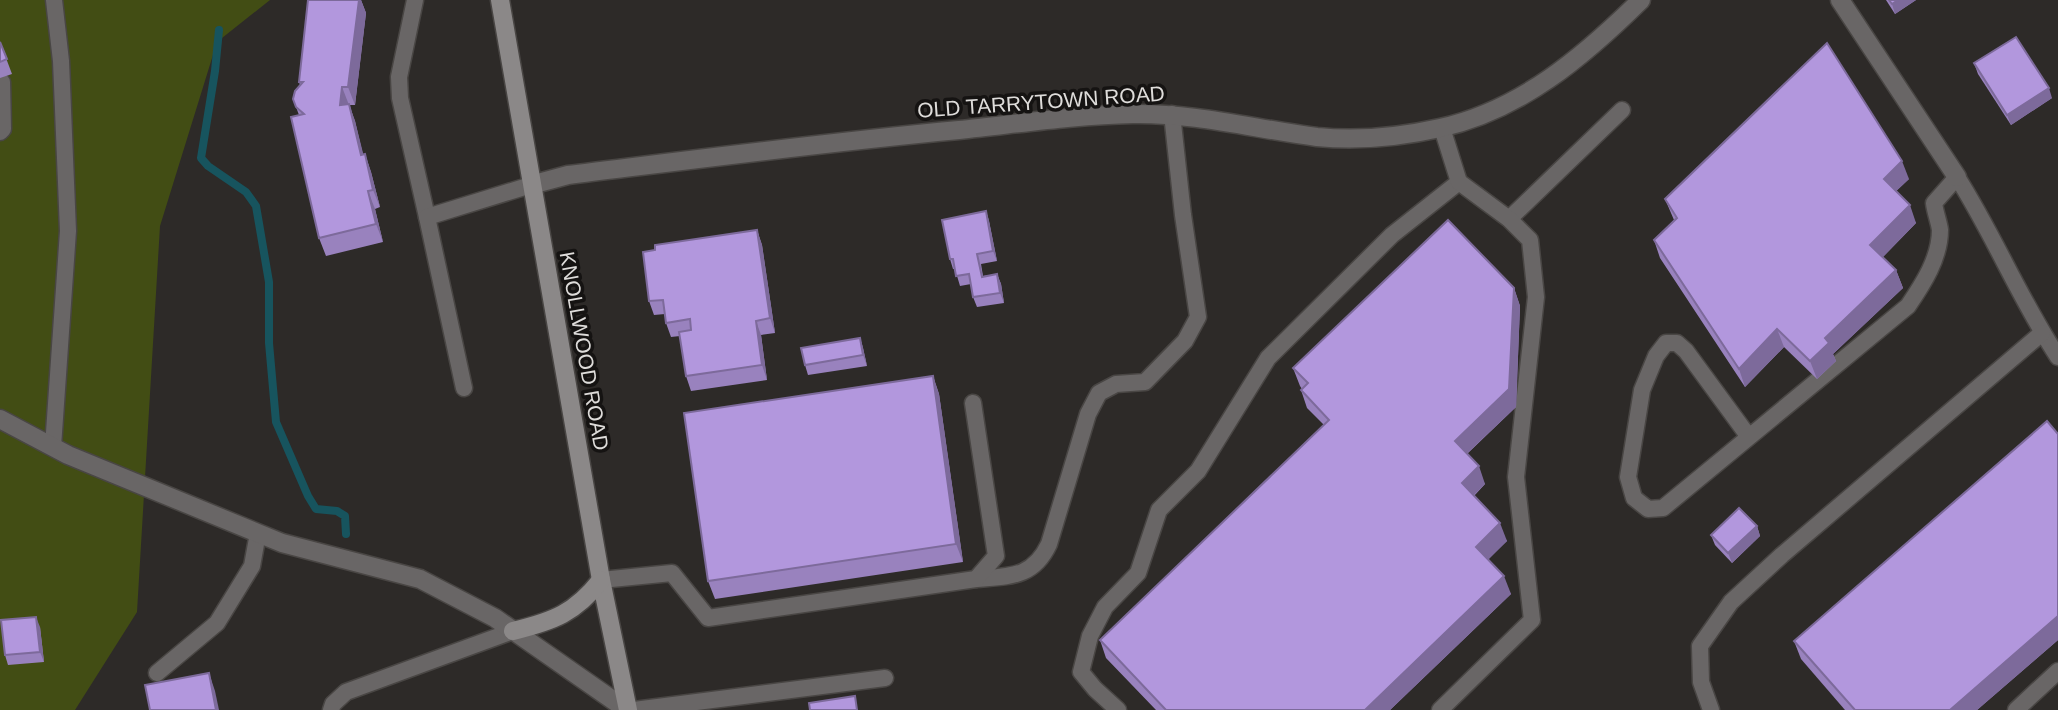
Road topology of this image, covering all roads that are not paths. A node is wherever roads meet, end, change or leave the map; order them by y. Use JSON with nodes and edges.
{"nodes":[{"id":1,"x":69,"y":0,"type":"edge"},
{"id":2,"x":415,"y":0,"type":"edge"},
{"id":3,"x":500,"y":0,"type":"edge"},
{"id":4,"x":1641,"y":0,"type":"edge"},
{"id":5,"x":1840,"y":0,"type":"edge"},
{"id":6,"x":54,"y":5,"type":"edge"},
{"id":7,"x":2,"y":82,"type":"edge"},
{"id":8,"x":1622,"y":110,"type":"dead end"},
{"id":9,"x":1172,"y":114,"type":"junction"},
{"id":10,"x":1442,"y":128,"type":"junction"},
{"id":11,"x":0,"y":132,"type":"edge"},
{"id":12,"x":1957,"y":177,"type":"junction"},
{"id":13,"x":1459,"y":182,"type":"junction"},
{"id":14,"x":531,"y":185,"type":"junction"},
{"id":15,"x":427,"y":217,"type":"junction"},
{"id":16,"x":1510,"y":219,"type":"junction"},
{"id":17,"x":2042,"y":333,"type":"junction"},
{"id":18,"x":2058,"y":357,"type":"edge"},
{"id":19,"x":464,"y":388,"type":"dead end"},
{"id":20,"x":973,"y":403,"type":"dead end"},
{"id":21,"x":0,"y":419,"type":"edge"},
{"id":22,"x":1749,"y":437,"type":"junction"},
{"id":23,"x":53,"y":447,"type":"junction"},
{"id":24,"x":258,"y":533,"type":"junction"},
{"id":25,"x":976,"y":579,"type":"junction"},
{"id":26,"x":601,"y":580,"type":"junction"},
{"id":27,"x":513,"y":631,"type":"junction"},
{"id":28,"x":2058,"y":671,"type":"edge"},
{"id":29,"x":157,"y":673,"type":"dead end"},
{"id":30,"x":885,"y":678,"type":"dead end"},
{"id":31,"x":331,"y":710,"type":"edge"},
{"id":32,"x":627,"y":710,"type":"edge"},
{"id":33,"x":634,"y":710,"type":"edge"},
{"id":34,"x":1118,"y":710,"type":"edge"},
{"id":35,"x":1440,"y":710,"type":"edge"},
{"id":36,"x":1711,"y":710,"type":"edge"},
{"id":37,"x":2016,"y":710,"type":"edge"}],
"edges":[{"from":1,"to":6,"type":"lane"},
{"from":2,"to":15,"type":"lane"},
{"from":3,"to":14,"type":"main road","name":"KNOLLWOOD ROAD"},
{"from":4,"to":10,"type":"street","name":"OLD TARRYTOWN ROAD"},
{"from":5,"to":12,"type":"street"},
{"from":6,"to":23,"type":"lane"},
{"from":7,"to":11,"type":"lane"},
{"from":8,"to":16,"type":"lane"},
{"from":9,"to":10,"type":"street","name":"OLD TARRYTOWN ROAD"},
{"from":9,"to":14,"type":"street","name":"OLD TARRYTOWN ROAD"},
{"from":9,"to":25,"type":"lane"},
{"from":10,"to":13,"type":"lane"},
{"from":12,"to":17,"type":"lane"},
{"from":12,"to":22,"type":"lane"},
{"from":13,"to":16,"type":"lane"},
{"from":13,"to":34,"type":"lane"},
{"from":14,"to":15,"type":"lane"},
{"from":14,"to":26,"type":"main road","name":"KNOLLWOOD ROAD"},
{"from":15,"to":19,"type":"lane"},
{"from":16,"to":35,"type":"lane"},
{"from":17,"to":18,"type":"lane"},
{"from":17,"to":36,"type":"lane"},
{"from":20,"to":25,"type":"lane"},
{"from":21,"to":23,"type":"street","name":"KNOLLWOOD ROAD"},
{"from":22,"to":22,"type":"lane"},
{"from":23,"to":24,"type":"street","name":"KNOLLWOOD ROAD"},
{"from":24,"to":27,"type":"street","name":"KNOLLWOOD ROAD"},
{"from":24,"to":29,"type":"lane"},
{"from":25,"to":26,"type":"lane"},
{"from":26,"to":27,"type":"main road"},
{"from":26,"to":32,"type":"main road","name":"KNOLLWOOD ROAD"},
{"from":27,"to":31,"type":"lane"},
{"from":27,"to":32,"type":"street","name":"KNOLLWOOD ROAD"},
{"from":28,"to":37,"type":"lane"},
{"from":30,"to":33,"type":"lane"}]}
